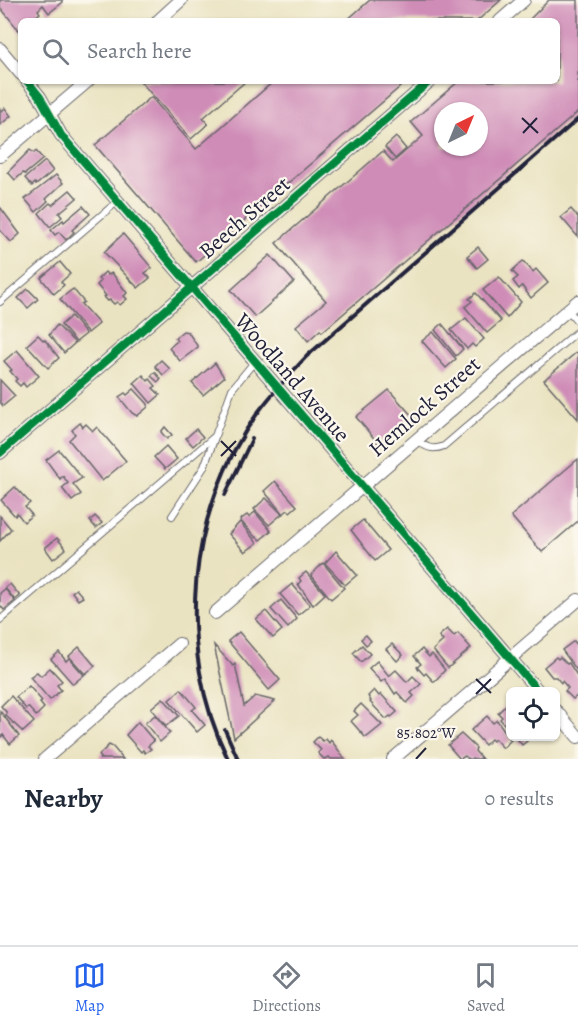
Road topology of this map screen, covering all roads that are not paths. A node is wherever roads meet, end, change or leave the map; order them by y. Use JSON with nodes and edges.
{"nodes":[{"id":1,"x":181,"y":0,"type":"edge"},
{"id":2,"x":524,"y":0,"type":"edge"},
{"id":3,"x":161,"y":18,"type":"edge"},
{"id":4,"x":503,"y":18,"type":"edge"},
{"id":5,"x":0,"y":49,"type":"edge"},
{"id":6,"x":18,"y":70,"type":"edge"},
{"id":7,"x":29,"y":84,"type":"edge"},
{"id":8,"x":84,"y":84,"type":"edge"},
{"id":9,"x":427,"y":84,"type":"edge"},
{"id":10,"x":49,"y":114,"type":"junction"},
{"id":11,"x":0,"y":156,"type":"edge"},
{"id":12,"x":118,"y":201,"type":"junction"},
{"id":13,"x":191,"y":286,"type":"junction"},
{"id":14,"x":578,"y":301,"type":"edge"},
{"id":15,"x":0,"y":302,"type":"edge"},
{"id":16,"x":568,"y":310,"type":"junction"},
{"id":17,"x":578,"y":322,"type":"edge"},
{"id":18,"x":578,"y":331,"type":"edge"},
{"id":19,"x":255,"y":361,"type":"junction"},
{"id":20,"x":216,"y":436,"type":"junction"},
{"id":21,"x":416,"y":440,"type":"junction"},
{"id":22,"x":0,"y":453,"type":"edge"},
{"id":23,"x":363,"y":486,"type":"junction"},
{"id":24,"x":172,"y":516,"type":"dead end"},
{"id":25,"x":578,"y":600,"type":"edge"},
{"id":26,"x":215,"y":613,"type":"dead end"},
{"id":27,"x":0,"y":620,"type":"edge"},
{"id":28,"x":179,"y":644,"type":"dead end"},
{"id":29,"x":510,"y":658,"type":"junction"},
{"id":30,"x":535,"y":687,"type":"edge"},
{"id":31,"x":560,"y":717,"type":"edge"},
{"id":32,"x":578,"y":737,"type":"edge"},
{"id":33,"x":45,"y":759,"type":"edge"},
{"id":34,"x":393,"y":759,"type":"edge"}],
"edges":[{"from":1,"to":3,"type":"street"},
{"from":2,"to":4,"type":"street"},
{"from":5,"to":6,"type":"street"},
{"from":7,"to":10,"type":"street","name":"Woodland Avenue"},
{"from":8,"to":10,"type":"street"},
{"from":9,"to":13,"type":"street","name":"Beech Street"},
{"from":10,"to":11,"type":"street"},
{"from":10,"to":12,"type":"street","name":"Woodland Avenue"},
{"from":12,"to":13,"type":"street","name":"Woodland Avenue"},
{"from":12,"to":15,"type":"lane"},
{"from":13,"to":19,"type":"street","name":"Woodland Avenue"},
{"from":13,"to":22,"type":"street","name":"Beech Street"},
{"from":14,"to":16,"type":"street","name":"Hemlock Street"},
{"from":16,"to":17,"type":"lane"},
{"from":16,"to":21,"type":"street","name":"Hemlock Street"},
{"from":18,"to":21,"type":"lane"},
{"from":19,"to":20,"type":"lane"},
{"from":19,"to":23,"type":"street","name":"Woodland Avenue"},
{"from":20,"to":24,"type":"lane"},
{"from":20,"to":27,"type":"lane"},
{"from":21,"to":23,"type":"street","name":"Hemlock Street"},
{"from":23,"to":26,"type":"street","name":"Hemlock Street"},
{"from":23,"to":29,"type":"street","name":"Woodland Avenue"},
{"from":25,"to":29,"type":"street"},
{"from":28,"to":33,"type":"street"},
{"from":29,"to":30,"type":"street","name":"Woodland Avenue"},
{"from":29,"to":34,"type":"street"},
{"from":31,"to":32,"type":"street"}]}
